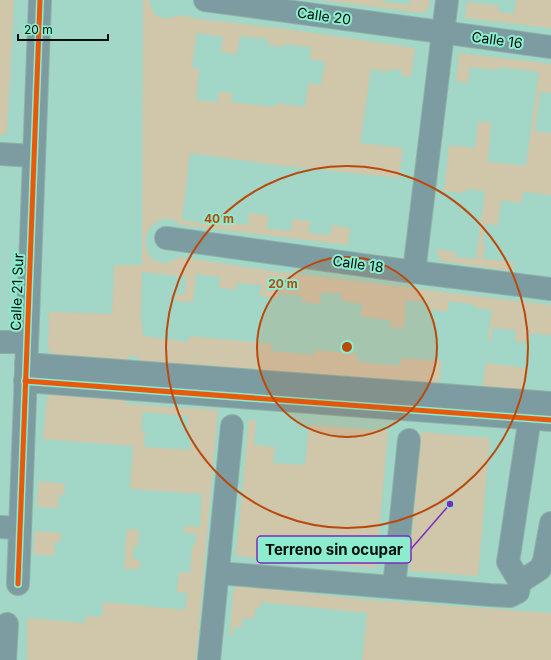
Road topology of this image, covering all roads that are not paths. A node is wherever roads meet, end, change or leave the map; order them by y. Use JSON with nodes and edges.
{"nodes":[{"id":1,"x":40,"y":0,"type":"edge"},
{"id":2,"x":205,"y":0,"type":"edge"},
{"id":3,"x":447,"y":0,"type":"edge"},
{"id":4,"x":443,"y":32,"type":"junction"},
{"id":5,"x":551,"y":47,"type":"edge"},
{"id":6,"x":0,"y":154,"type":"edge"},
{"id":7,"x":34,"y":156,"type":"junction"},
{"id":8,"x":166,"y":238,"type":"dead end"},
{"id":9,"x":414,"y":272,"type":"junction"},
{"id":10,"x":551,"y":289,"type":"edge"},
{"id":11,"x":0,"y":342,"type":"edge"},
{"id":12,"x":27,"y":342,"type":"junction"},
{"id":13,"x":26,"y":373,"type":"junction"},
{"id":14,"x":541,"y":410,"type":"edge"},
{"id":15,"x":232,"y":426,"type":"dead end"},
{"id":16,"x":409,"y":440,"type":"dead end"},
{"id":17,"x":551,"y":522,"type":"edge"},
{"id":18,"x":10,"y":527,"type":"edge"},
{"id":19,"x":218,"y":573,"type":"junction"},
{"id":20,"x":520,"y":582,"type":"junction"},
{"id":21,"x":18,"y":584,"type":"dead end"},
{"id":22,"x":394,"y":587,"type":"junction"},
{"id":23,"x":7,"y":624,"type":"dead end"},
{"id":24,"x":5,"y":660,"type":"edge"},
{"id":25,"x":209,"y":660,"type":"edge"}],
"edges":[{"from":1,"to":7,"type":"street","name":"Calle 21 Sur"},
{"from":2,"to":4,"type":"street","name":"Calle 20"},
{"from":3,"to":4,"type":"street"},
{"from":4,"to":5,"type":"street","name":"Calle 16"},
{"from":4,"to":9,"type":"street"},
{"from":6,"to":7,"type":"street"},
{"from":7,"to":12,"type":"street","name":"Calle 21 Sur"},
{"from":8,"to":9,"type":"street","name":"Calle 18"},
{"from":9,"to":10,"type":"street","name":"Calle 18"},
{"from":11,"to":12,"type":"street"},
{"from":12,"to":13,"type":"street","name":"Calle 21 Sur"},
{"from":13,"to":14,"type":"street"},
{"from":13,"to":18,"type":"street","name":"Calle 21 Sur"},
{"from":14,"to":20,"type":"street"},
{"from":15,"to":19,"type":"street"},
{"from":16,"to":22,"type":"street"},
{"from":17,"to":20,"type":"street"},
{"from":18,"to":21,"type":"street","name":"Calle 21 Sur"},
{"from":19,"to":22,"type":"street"},
{"from":19,"to":25,"type":"street"},
{"from":20,"to":22,"type":"street"},
{"from":23,"to":24,"type":"street"}]}
